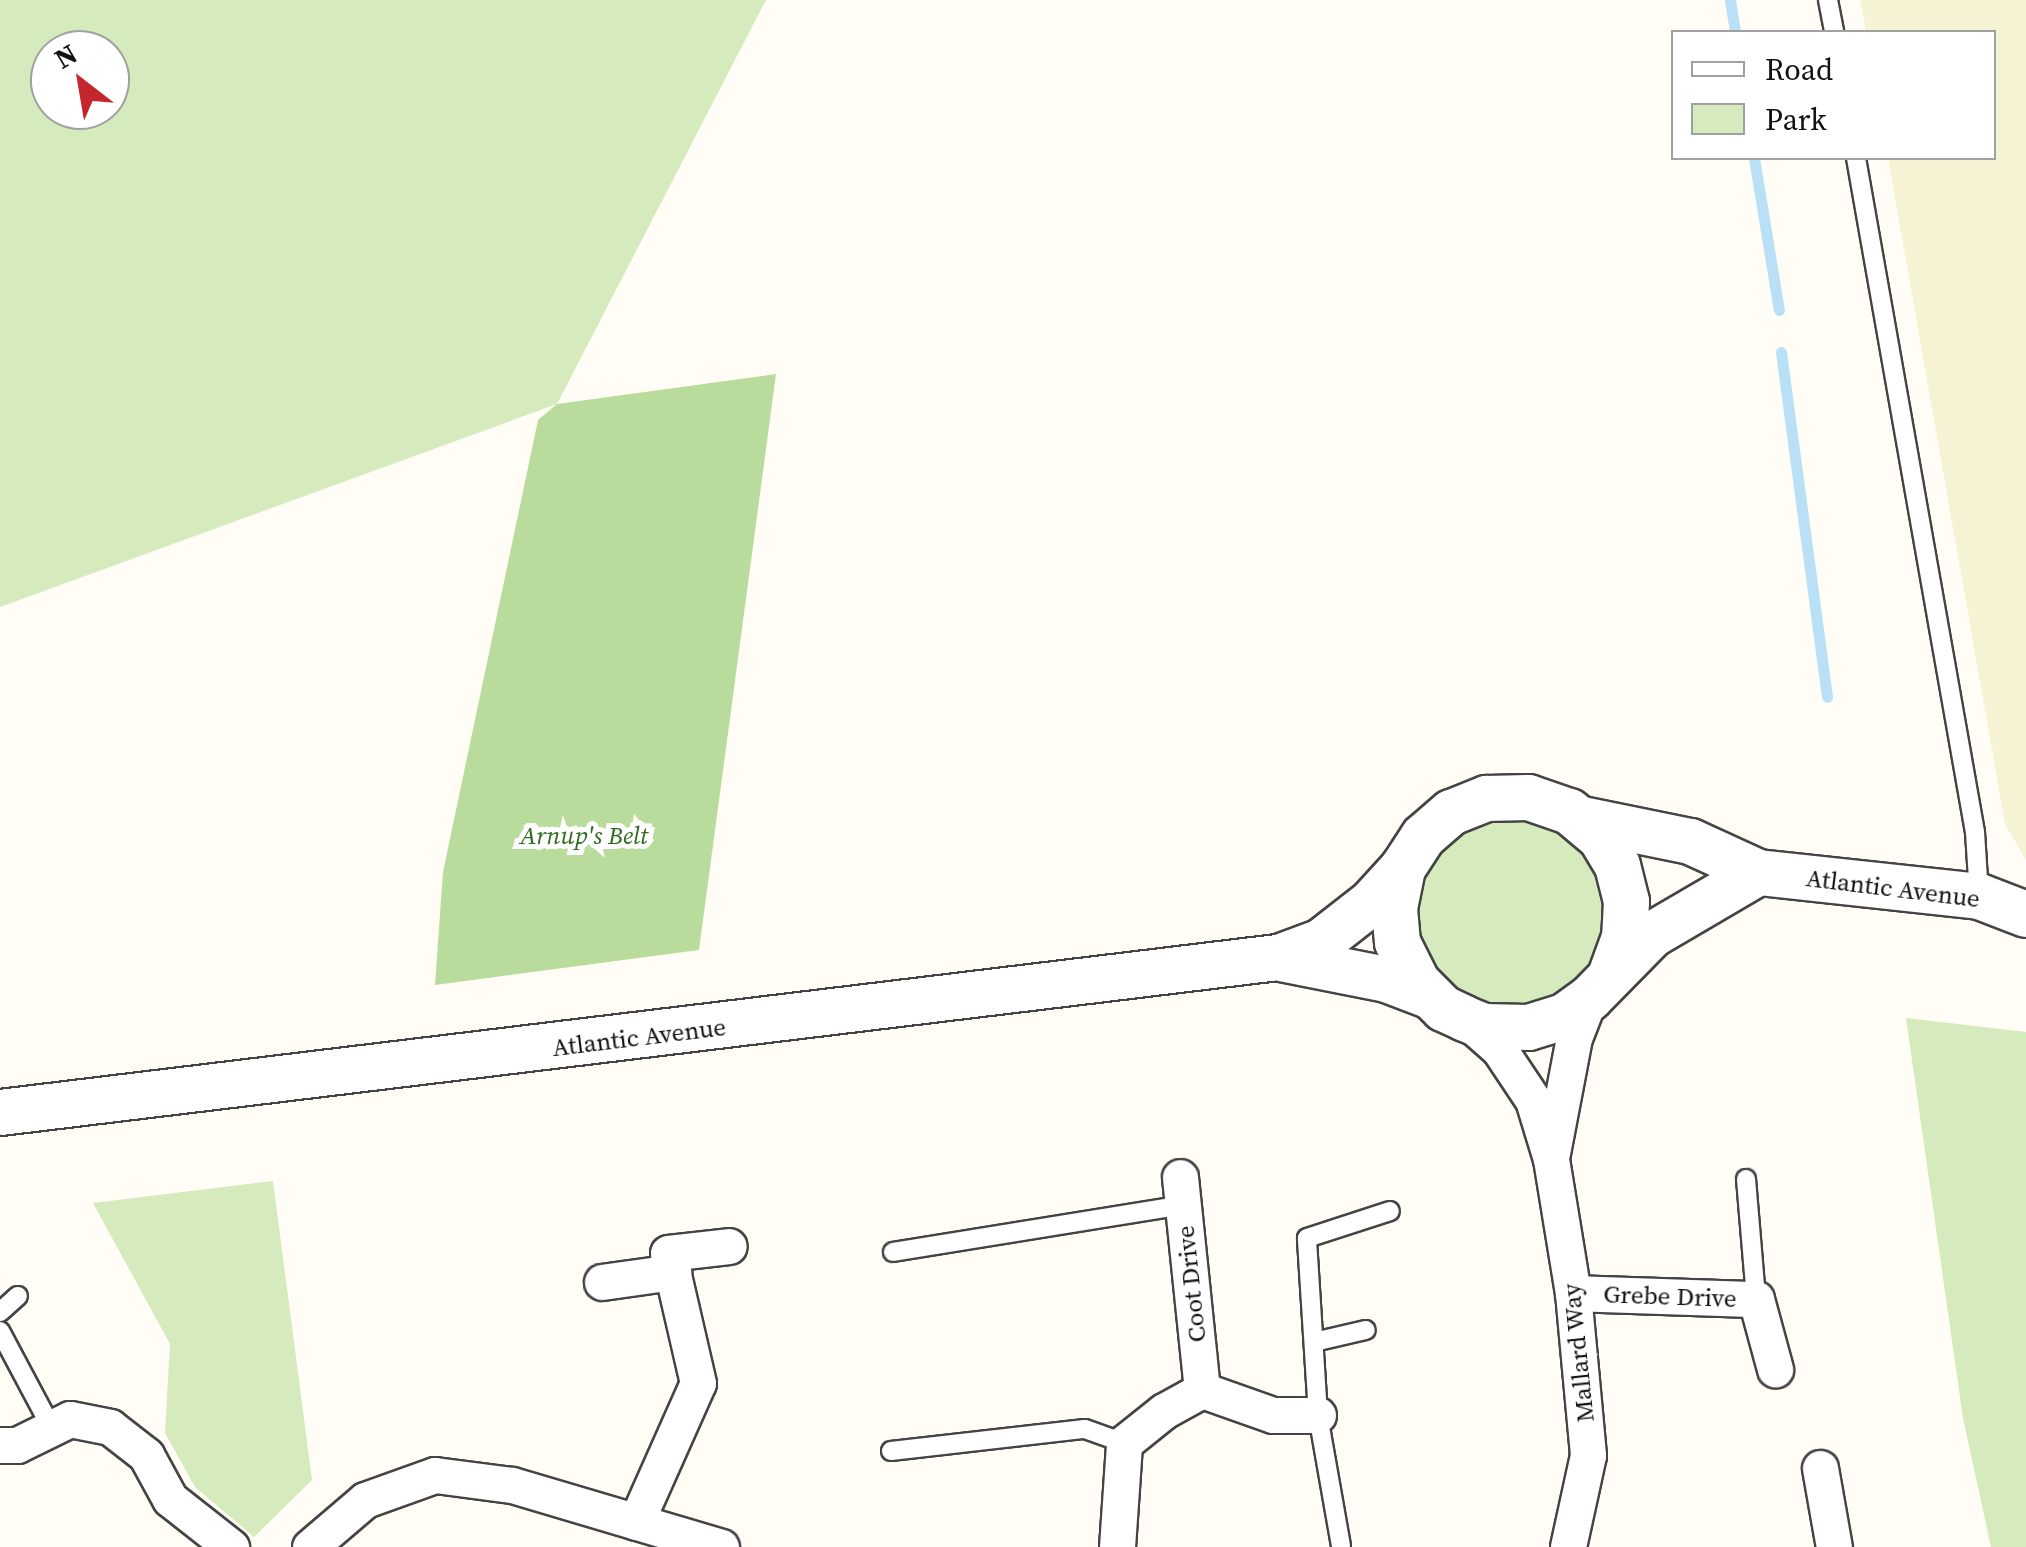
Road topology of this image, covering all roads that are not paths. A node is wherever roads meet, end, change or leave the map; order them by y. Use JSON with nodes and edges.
{"nodes":[{"id":1,"x":1828,"y":0,"type":"edge"},
{"id":2,"x":1834,"y":30,"type":"edge"},
{"id":3,"x":1856,"y":160,"type":"edge"},
{"id":4,"x":1582,"y":820,"type":"junction"},
{"id":5,"x":1402,"y":868,"type":"junction"},
{"id":6,"x":1758,"y":872,"type":"junction"},
{"id":7,"x":1979,"y":896,"type":"junction"},
{"id":8,"x":2026,"y":914,"type":"edge"},
{"id":9,"x":1278,"y":957,"type":"junction"},
{"id":10,"x":1600,"y":984,"type":"junction"},
{"id":11,"x":1446,"y":1007,"type":"junction"},
{"id":12,"x":0,"y":1112,"type":"edge"},
{"id":13,"x":1551,"y":1159,"type":"junction"},
{"id":14,"x":1746,"y":1179,"type":"dead end"},
{"id":15,"x":1182,"y":1191,"type":"joint"},
{"id":16,"x":1390,"y":1211,"type":"dead end"},
{"id":17,"x":729,"y":1246,"type":"dead end"},
{"id":18,"x":893,"y":1252,"type":"dead end"},
{"id":19,"x":673,"y":1272,"type":"junction"},
{"id":20,"x":602,"y":1282,"type":"dead end"},
{"id":21,"x":1573,"y":1294,"type":"junction"},
{"id":22,"x":18,"y":1296,"type":"dead end"},
{"id":23,"x":1756,"y":1300,"type":"junction"},
{"id":24,"x":0,"y":1312,"type":"edge"},
{"id":25,"x":1366,"y":1330,"type":"dead end"},
{"id":26,"x":0,"y":1331,"type":"edge"},
{"id":27,"x":1314,"y":1342,"type":"junction"},
{"id":28,"x":1775,"y":1369,"type":"dead end"},
{"id":29,"x":1202,"y":1390,"type":"junction"},
{"id":30,"x":1318,"y":1415,"type":"junction"},
{"id":31,"x":51,"y":1426,"type":"junction"},
{"id":32,"x":1124,"y":1443,"type":"junction"},
{"id":33,"x":0,"y":1445,"type":"edge"},
{"id":34,"x":890,"y":1451,"type":"dead end"},
{"id":35,"x":1820,"y":1468,"type":"dead end"},
{"id":36,"x":636,"y":1522,"type":"junction"},
{"id":37,"x":1341,"y":1546,"type":"edge"},
{"id":38,"x":232,"y":1547,"type":"edge"},
{"id":39,"x":310,"y":1547,"type":"edge"},
{"id":40,"x":721,"y":1547,"type":"edge"},
{"id":41,"x":1117,"y":1547,"type":"edge"},
{"id":42,"x":1568,"y":1547,"type":"edge"},
{"id":43,"x":1834,"y":1547,"type":"edge"}],
"edges":[{"from":1,"to":2,"type":"lane"},
{"from":3,"to":7,"type":"lane"},
{"from":4,"to":5,"type":"street","name":"Atlantic Avenue"},
{"from":4,"to":6,"type":"street","name":"Atlantic Avenue"},
{"from":4,"to":10,"type":"street","name":"Atlantic Avenue"},
{"from":5,"to":9,"type":"street","name":"Atlantic Avenue"},
{"from":5,"to":11,"type":"street","name":"Atlantic Avenue"},
{"from":6,"to":7,"type":"street","name":"Atlantic Avenue"},
{"from":6,"to":10,"type":"street","name":"Atlantic Avenue"},
{"from":7,"to":8,"type":"street","name":"Atlantic Avenue"},
{"from":9,"to":11,"type":"street","name":"Atlantic Avenue"},
{"from":9,"to":12,"type":"street","name":"Atlantic Avenue"},
{"from":10,"to":11,"type":"street","name":"Atlantic Avenue"},
{"from":10,"to":13,"type":"street"},
{"from":11,"to":13,"type":"street"},
{"from":13,"to":21,"type":"street","name":"Mallard Way"},
{"from":14,"to":23,"type":"lane"},
{"from":15,"to":18,"type":"lane"},
{"from":15,"to":29,"type":"street","name":"Coot Drive"},
{"from":16,"to":27,"type":"lane"},
{"from":17,"to":19,"type":"street"},
{"from":19,"to":20,"type":"street"},
{"from":19,"to":36,"type":"street"},
{"from":21,"to":23,"type":"street","name":"Grebe Drive"},
{"from":21,"to":42,"type":"street","name":"Mallard Way"},
{"from":22,"to":24,"type":"lane"},
{"from":23,"to":28,"type":"street","name":"Grebe Drive"},
{"from":25,"to":27,"type":"lane"},
{"from":26,"to":31,"type":"lane"},
{"from":27,"to":30,"type":"lane"},
{"from":29,"to":30,"type":"street"},
{"from":29,"to":32,"type":"street"},
{"from":30,"to":37,"type":"lane"},
{"from":31,"to":33,"type":"street"},
{"from":31,"to":38,"type":"street"},
{"from":32,"to":34,"type":"lane"},
{"from":32,"to":41,"type":"street"},
{"from":35,"to":43,"type":"street"},
{"from":36,"to":39,"type":"street"},
{"from":36,"to":40,"type":"street"}]}
